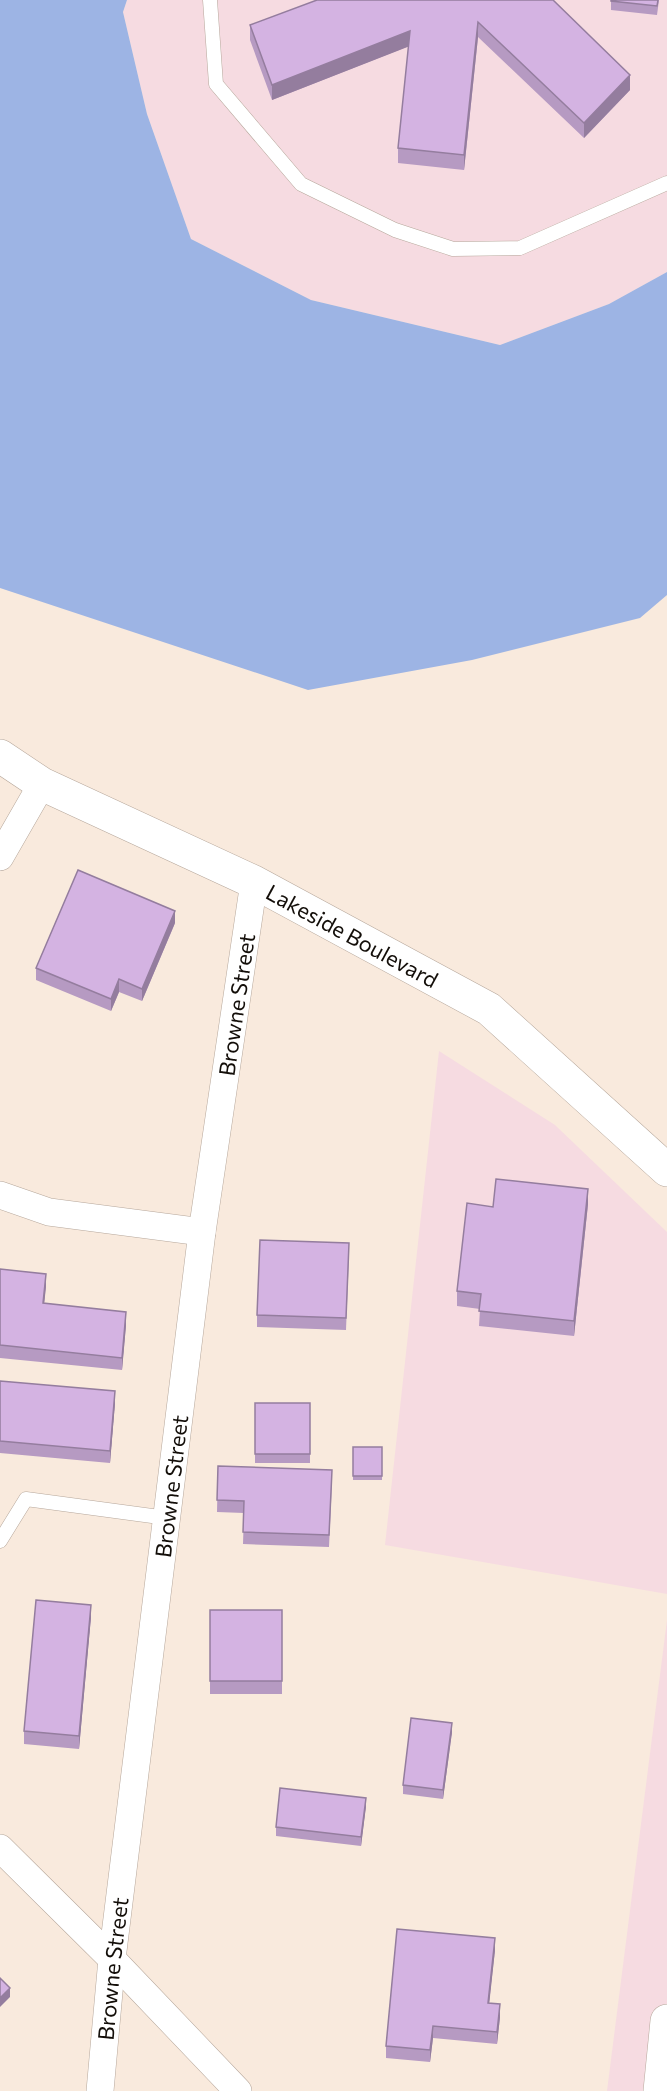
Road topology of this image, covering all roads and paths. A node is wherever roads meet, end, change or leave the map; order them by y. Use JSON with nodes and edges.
{"nodes":[{"id":1,"x":210,"y":0,"type":"edge"},
{"id":2,"x":667,"y":183,"type":"edge"},
{"id":3,"x":0,"y":756,"type":"edge"},
{"id":4,"x":42,"y":784,"type":"junction"},
{"id":5,"x":0,"y":857,"type":"edge"},
{"id":6,"x":254,"y":882,"type":"junction"},
{"id":7,"x":667,"y":1170,"type":"edge"},
{"id":8,"x":0,"y":1196,"type":"edge"},
{"id":9,"x":202,"y":1232,"type":"junction"},
{"id":10,"x":167,"y":1518,"type":"junction"},
{"id":11,"x":0,"y":1541,"type":"edge"},
{"id":12,"x":0,"y":1848,"type":"edge"},
{"id":13,"x":112,"y":1959,"type":"junction"},
{"id":14,"x":667,"y":2021,"type":"edge"},
{"id":15,"x":100,"y":2091,"type":"edge"},
{"id":16,"x":238,"y":2091,"type":"edge"},
{"id":17,"x":660,"y":2091,"type":"edge"}],
"edges":[{"from":1,"to":2,"type":"lane"},
{"from":3,"to":4,"type":"street","name":"Lakeside Boulevard"},
{"from":4,"to":5,"type":"street"},
{"from":4,"to":6,"type":"street","name":"Lakeside Boulevard"},
{"from":6,"to":7,"type":"street","name":"Lakeside Boulevard"},
{"from":6,"to":9,"type":"street","name":"Browne Street"},
{"from":8,"to":9,"type":"street"},
{"from":9,"to":10,"type":"street","name":"Browne Street"},
{"from":10,"to":11,"type":"lane"},
{"from":10,"to":13,"type":"street","name":"Browne Street"},
{"from":12,"to":13,"type":"street"},
{"from":13,"to":15,"type":"street","name":"Browne Street"},
{"from":13,"to":16,"type":"street"},
{"from":14,"to":17,"type":"street"}]}
